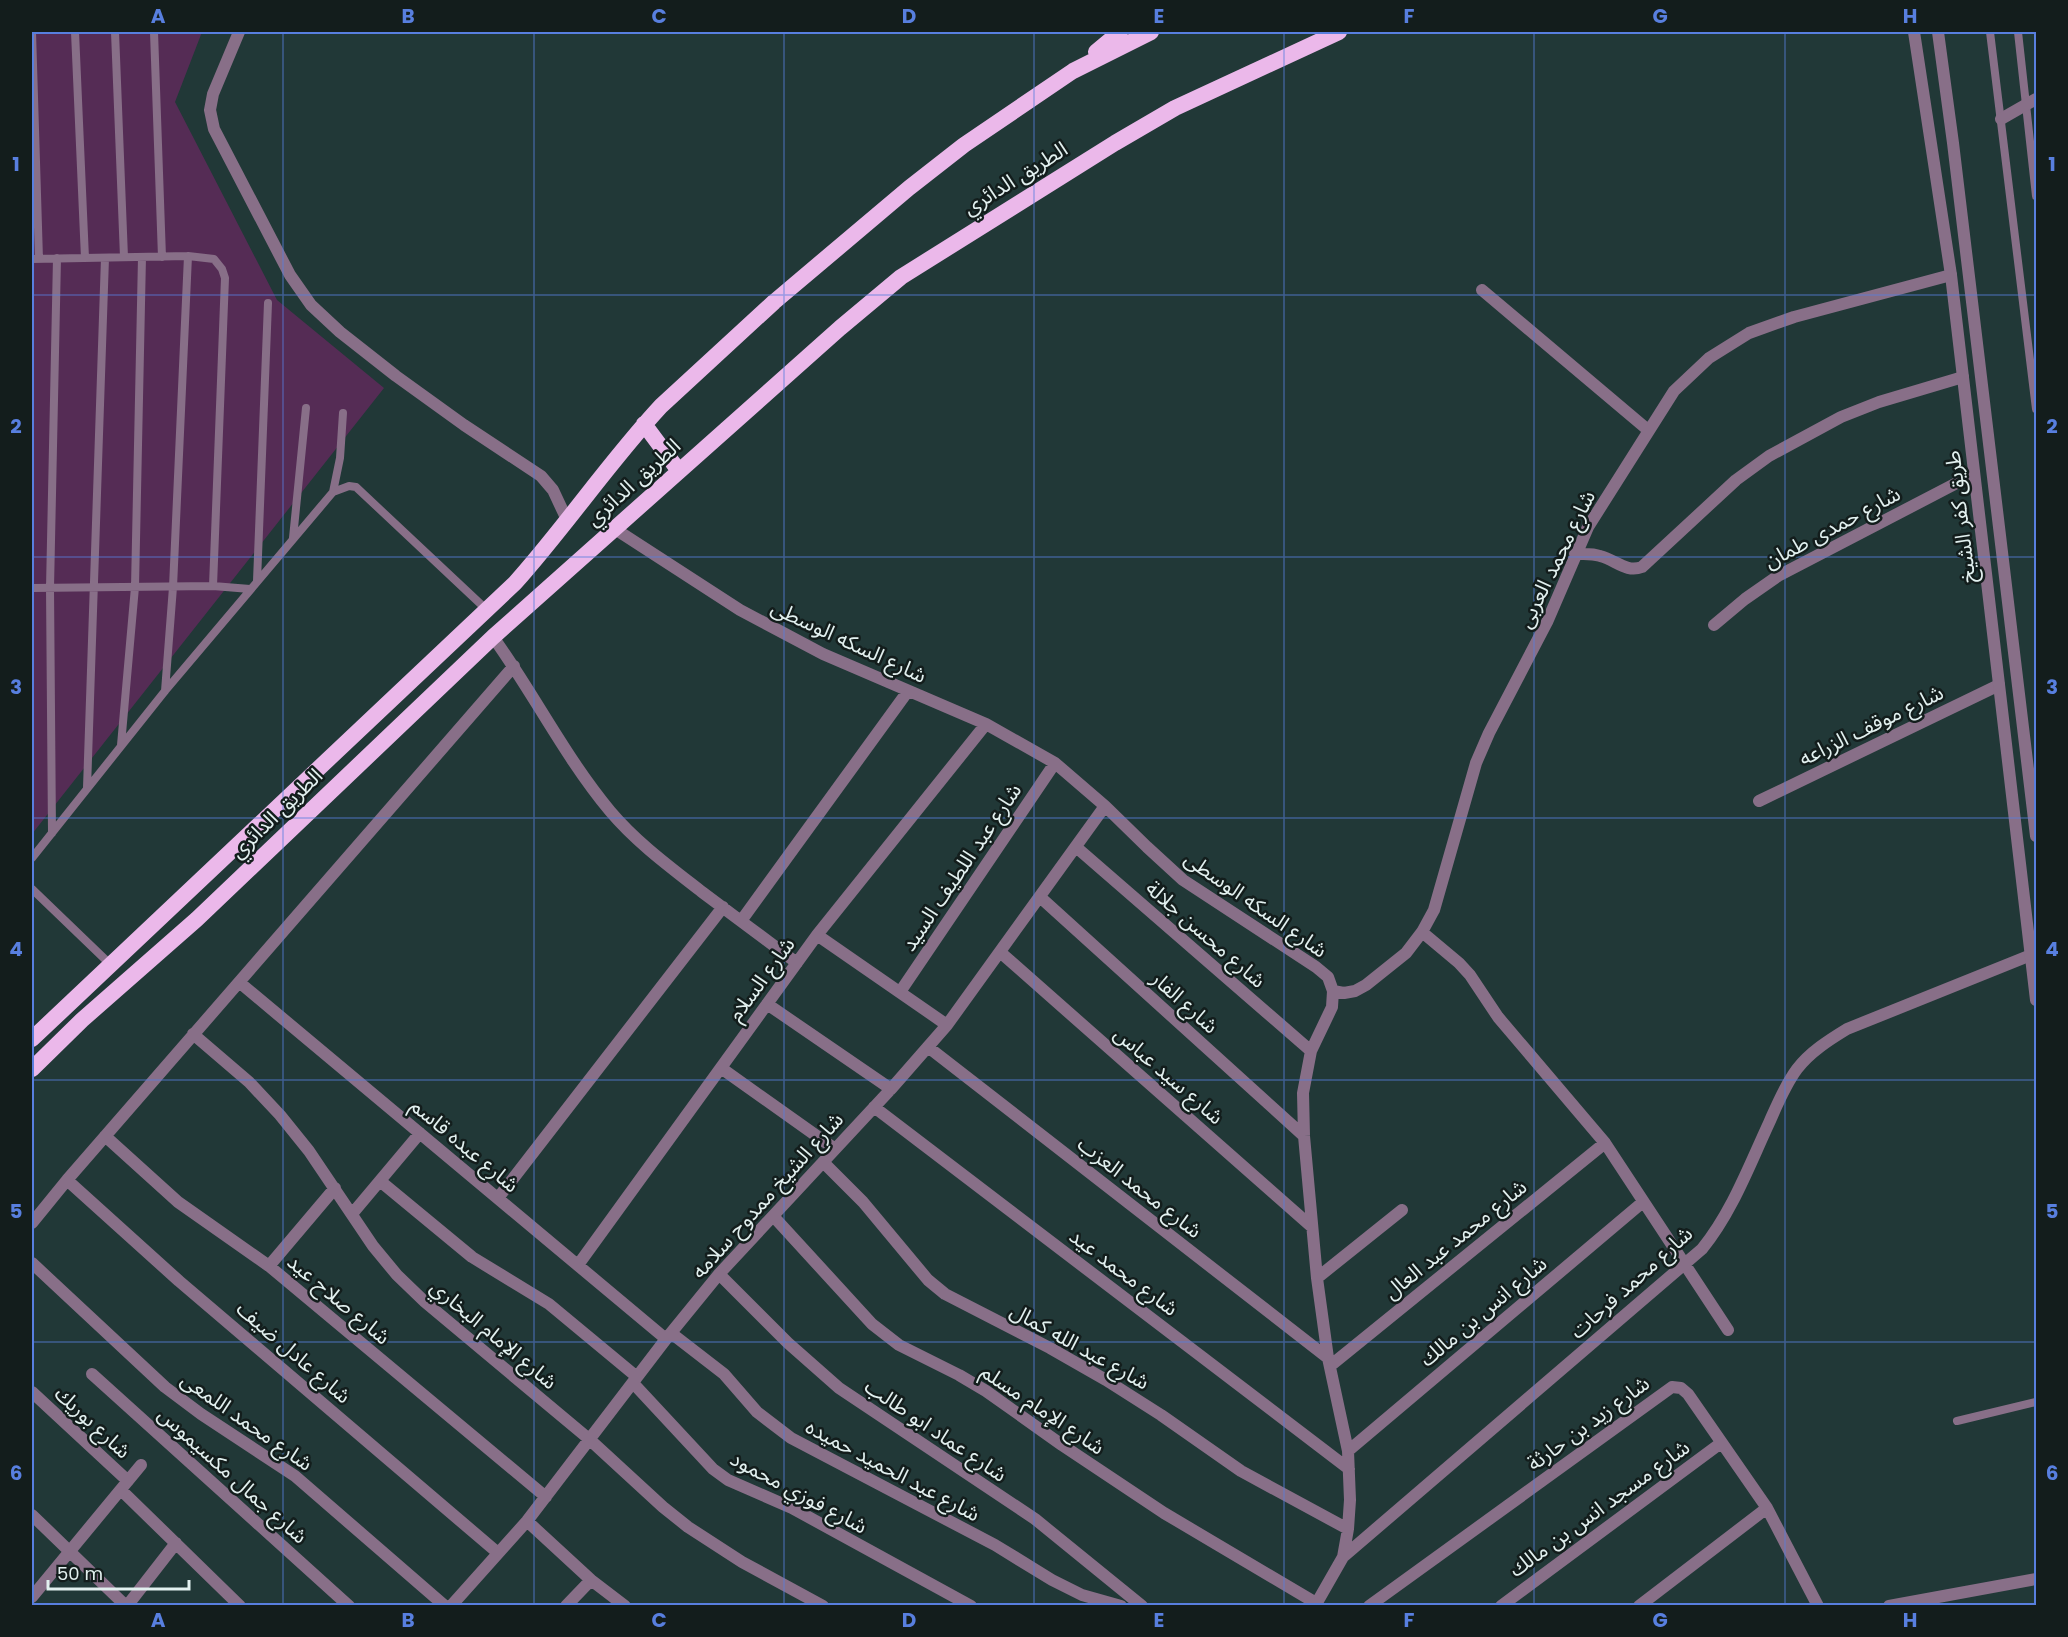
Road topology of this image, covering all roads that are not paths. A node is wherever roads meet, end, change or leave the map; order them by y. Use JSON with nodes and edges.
{"nodes":[{"id":1,"x":32,"y":32,"type":"edge"},
{"id":2,"x":75,"y":32,"type":"edge"},
{"id":3,"x":115,"y":32,"type":"edge"},
{"id":4,"x":154,"y":32,"type":"edge"},
{"id":5,"x":239,"y":32,"type":"edge"},
{"id":6,"x":1120,"y":32,"type":"edge"},
{"id":7,"x":1151,"y":32,"type":"edge"},
{"id":8,"x":1339,"y":32,"type":"edge"},
{"id":9,"x":1914,"y":32,"type":"edge"},
{"id":10,"x":1938,"y":32,"type":"edge"},
{"id":11,"x":1990,"y":32,"type":"edge"},
{"id":12,"x":2018,"y":32,"type":"edge"},
{"id":13,"x":1073,"y":71,"type":"junction"},
{"id":14,"x":2032,"y":101,"type":"edge"},
{"id":15,"x":2001,"y":119,"type":"junction"},
{"id":16,"x":2037,"y":196,"type":"edge"},
{"id":17,"x":188,"y":256,"type":"junction"},
{"id":18,"x":124,"y":257,"type":"junction"},
{"id":19,"x":142,"y":257,"type":"junction"},
{"id":20,"x":162,"y":257,"type":"junction"},
{"id":21,"x":57,"y":258,"type":"junction"},
{"id":22,"x":85,"y":258,"type":"junction"},
{"id":23,"x":105,"y":258,"type":"junction"},
{"id":24,"x":35,"y":259,"type":"edge"},
{"id":25,"x":1951,"y":275,"type":"junction"},
{"id":26,"x":1482,"y":290,"type":"dead end"},
{"id":27,"x":268,"y":303,"type":"dead end"},
{"id":28,"x":1963,"y":378,"type":"junction"},
{"id":29,"x":306,"y":408,"type":"dead end"},
{"id":30,"x":2037,"y":409,"type":"edge"},
{"id":31,"x":343,"y":413,"type":"dead end"},
{"id":32,"x":644,"y":424,"type":"junction"},
{"id":33,"x":1648,"y":430,"type":"junction"},
{"id":34,"x":679,"y":471,"type":"junction"},
{"id":35,"x":1974,"y":474,"type":"junction"},
{"id":36,"x":333,"y":492,"type":"junction"},
{"id":37,"x":568,"y":522,"type":"junction"},
{"id":38,"x":615,"y":529,"type":"junction"},
{"id":39,"x":293,"y":538,"type":"junction"},
{"id":40,"x":1575,"y":555,"type":"junction"},
{"id":41,"x":254,"y":585,"type":"junction"},
{"id":42,"x":213,"y":586,"type":"junction"},
{"id":43,"x":95,"y":587,"type":"junction"},
{"id":44,"x":135,"y":587,"type":"junction"},
{"id":45,"x":173,"y":587,"type":"junction"},
{"id":46,"x":32,"y":588,"type":"edge"},
{"id":47,"x":50,"y":588,"type":"junction"},
{"id":48,"x":487,"y":610,"type":"junction"},
{"id":49,"x":1714,"y":625,"type":"dead end"},
{"id":50,"x":493,"y":637,"type":"junction"},
{"id":51,"x":2015,"y":656,"type":"junction"},
{"id":52,"x":1996,"y":658,"type":"junction"},
{"id":53,"x":514,"y":666,"type":"junction"},
{"id":54,"x":1999,"y":685,"type":"junction"},
{"id":55,"x":165,"y":691,"type":"junction"},
{"id":56,"x":908,"y":691,"type":"junction"},
{"id":57,"x":400,"y":692,"type":"junction"},
{"id":58,"x":417,"y":709,"type":"junction"},
{"id":59,"x":986,"y":724,"type":"junction"},
{"id":60,"x":121,"y":746,"type":"junction"},
{"id":61,"x":1055,"y":763,"type":"junction"},
{"id":62,"x":87,"y":788,"type":"junction"},
{"id":63,"x":1759,"y":801,"type":"dead end"},
{"id":64,"x":1106,"y":806,"type":"junction"},
{"id":65,"x":52,"y":832,"type":"junction"},
{"id":66,"x":2037,"y":836,"type":"edge"},
{"id":67,"x":1076,"y":847,"type":"junction"},
{"id":68,"x":32,"y":858,"type":"edge"},
{"id":69,"x":32,"y":889,"type":"edge"},
{"id":70,"x":1040,"y":897,"type":"junction"},
{"id":71,"x":723,"y":907,"type":"junction"},
{"id":72,"x":741,"y":921,"type":"junction"},
{"id":73,"x":1422,"y":932,"type":"junction"},
{"id":74,"x":817,"y":935,"type":"junction"},
{"id":75,"x":1000,"y":952,"type":"junction"},
{"id":76,"x":2031,"y":955,"type":"junction"},
{"id":77,"x":797,"y":963,"type":"junction"},
{"id":78,"x":111,"y":965,"type":"junction"},
{"id":79,"x":239,"y":982,"type":"junction"},
{"id":80,"x":1333,"y":991,"type":"junction"},
{"id":81,"x":900,"y":992,"type":"junction"},
{"id":82,"x":2037,"y":999,"type":"edge"},
{"id":83,"x":767,"y":1004,"type":"junction"},
{"id":84,"x":947,"y":1025,"type":"junction"},
{"id":85,"x":193,"y":1034,"type":"junction"},
{"id":86,"x":32,"y":1039,"type":"edge"},
{"id":87,"x":928,"y":1047,"type":"junction"},
{"id":88,"x":1311,"y":1051,"type":"junction"},
{"id":89,"x":721,"y":1068,"type":"junction"},
{"id":90,"x":32,"y":1069,"type":"edge"},
{"id":91,"x":891,"y":1089,"type":"junction"},
{"id":92,"x":874,"y":1107,"type":"junction"},
{"id":93,"x":420,"y":1133,"type":"junction"},
{"id":94,"x":105,"y":1136,"type":"junction"},
{"id":95,"x":1304,"y":1136,"type":"junction"},
{"id":96,"x":1605,"y":1143,"type":"junction"},
{"id":97,"x":835,"y":1149,"type":"junction"},
{"id":98,"x":823,"y":1162,"type":"junction"},
{"id":99,"x":66,"y":1180,"type":"junction"},
{"id":100,"x":380,"y":1181,"type":"junction"},
{"id":101,"x":335,"y":1188,"type":"junction"},
{"id":102,"x":498,"y":1198,"type":"junction"},
{"id":103,"x":1643,"y":1202,"type":"junction"},
{"id":104,"x":1402,"y":1210,"type":"dead end"},
{"id":105,"x":352,"y":1214,"type":"junction"},
{"id":106,"x":774,"y":1216,"type":"junction"},
{"id":107,"x":32,"y":1222,"type":"edge"},
{"id":108,"x":1312,"y":1227,"type":"junction"},
{"id":109,"x":32,"y":1263,"type":"edge"},
{"id":110,"x":578,"y":1265,"type":"junction"},
{"id":111,"x":1685,"y":1265,"type":"junction"},
{"id":112,"x":269,"y":1266,"type":"junction"},
{"id":113,"x":719,"y":1274,"type":"junction"},
{"id":114,"x":1317,"y":1278,"type":"junction"},
{"id":115,"x":1728,"y":1330,"type":"dead end"},
{"id":116,"x":669,"y":1336,"type":"junction"},
{"id":117,"x":1329,"y":1362,"type":"junction"},
{"id":118,"x":92,"y":1374,"type":"dead end"},
{"id":119,"x":635,"y":1380,"type":"junction"},
{"id":120,"x":32,"y":1392,"type":"edge"},
{"id":121,"x":2037,"y":1402,"type":"edge"},
{"id":122,"x":1958,"y":1421,"type":"dead end"},
{"id":123,"x":589,"y":1439,"type":"junction"},
{"id":124,"x":1721,"y":1443,"type":"junction"},
{"id":125,"x":1348,"y":1451,"type":"junction"},
{"id":126,"x":141,"y":1465,"type":"dead end"},
{"id":127,"x":1349,"y":1469,"type":"junction"},
{"id":128,"x":125,"y":1485,"type":"junction"},
{"id":129,"x":546,"y":1497,"type":"junction"},
{"id":130,"x":1767,"y":1508,"type":"junction"},
{"id":131,"x":32,"y":1515,"type":"edge"},
{"id":132,"x":527,"y":1521,"type":"junction"},
{"id":133,"x":1348,"y":1529,"type":"junction"},
{"id":134,"x":176,"y":1543,"type":"junction"},
{"id":135,"x":69,"y":1552,"type":"junction"},
{"id":136,"x":498,"y":1553,"type":"junction"},
{"id":137,"x":1343,"y":1557,"type":"junction"},
{"id":138,"x":2037,"y":1579,"type":"edge"},
{"id":139,"x":591,"y":1580,"type":"junction"},
{"id":140,"x":32,"y":1597,"type":"edge"},
{"id":141,"x":1316,"y":1604,"type":"edge"},
{"id":142,"x":127,"y":1605,"type":"edge"},
{"id":143,"x":240,"y":1605,"type":"edge"},
{"id":144,"x":349,"y":1605,"type":"edge"},
{"id":145,"x":445,"y":1605,"type":"edge"},
{"id":146,"x":451,"y":1605,"type":"edge"},
{"id":147,"x":566,"y":1605,"type":"edge"},
{"id":148,"x":626,"y":1605,"type":"edge"},
{"id":149,"x":823,"y":1605,"type":"edge"},
{"id":150,"x":971,"y":1605,"type":"edge"},
{"id":151,"x":1120,"y":1605,"type":"edge"},
{"id":152,"x":1142,"y":1605,"type":"edge"},
{"id":153,"x":1369,"y":1605,"type":"edge"},
{"id":154,"x":1501,"y":1605,"type":"edge"},
{"id":155,"x":1639,"y":1605,"type":"edge"},
{"id":156,"x":1818,"y":1605,"type":"edge"},
{"id":157,"x":1889,"y":1605,"type":"edge"}],
"edges":[{"from":1,"to":24,"type":"lane"},
{"from":2,"to":22,"type":"lane"},
{"from":3,"to":18,"type":"lane"},
{"from":4,"to":20,"type":"lane"},
{"from":5,"to":37,"type":"street"},
{"from":6,"to":13,"type":"highway"},
{"from":7,"to":13,"type":"highway","name":"الطريق الدائري"},
{"from":8,"to":34,"type":"highway","name":"الطريق الدائري"},
{"from":9,"to":25,"type":"street","name":"طريق كفر الشيخ"},
{"from":10,"to":51,"type":"street","name":"طريق كفر الشيخ"},
{"from":11,"to":15,"type":"lane"},
{"from":12,"to":14,"type":"lane"},
{"from":13,"to":32,"type":"highway","name":"الطريق الدائري"},
{"from":14,"to":15,"type":"street"},
{"from":14,"to":16,"type":"lane"},
{"from":15,"to":30,"type":"lane"},
{"from":17,"to":20,"type":"lane"},
{"from":17,"to":42,"type":"lane"},
{"from":17,"to":45,"type":"lane"},
{"from":18,"to":19,"type":"lane"},
{"from":18,"to":23,"type":"lane"},
{"from":19,"to":20,"type":"lane"},
{"from":19,"to":44,"type":"lane"},
{"from":21,"to":22,"type":"lane"},
{"from":21,"to":24,"type":"lane"},
{"from":21,"to":47,"type":"lane"},
{"from":22,"to":23,"type":"lane"},
{"from":23,"to":43,"type":"lane"},
{"from":25,"to":28,"type":"street","name":"طريق كفر الشيخ"},
{"from":25,"to":33,"type":"street","name":"شارع محمد العربى"},
{"from":26,"to":33,"type":"street"},
{"from":27,"to":41,"type":"lane"},
{"from":28,"to":35,"type":"street","name":"طريق كفر الشيخ"},
{"from":28,"to":40,"type":"street"},
{"from":29,"to":39,"type":"lane"},
{"from":31,"to":36,"type":"lane"},
{"from":32,"to":34,"type":"highway"},
{"from":32,"to":37,"type":"highway","name":"الطريق الدائري"},
{"from":33,"to":40,"type":"street","name":"شارع محمد العربى"},
{"from":34,"to":38,"type":"highway","name":"الطريق الدائري"},
{"from":35,"to":49,"type":"street","name":"شارع حمدى طمان"},
{"from":35,"to":52,"type":"street","name":"طريق كفر الشيخ"},
{"from":36,"to":39,"type":"lane"},
{"from":36,"to":48,"type":"lane"},
{"from":37,"to":48,"type":"highway","name":"الطريق الدائري"},
{"from":38,"to":50,"type":"highway","name":"الطريق الدائري"},
{"from":38,"to":56,"type":"street","name":"شارع السكه الوسطى"},
{"from":39,"to":41,"type":"lane"},
{"from":40,"to":73,"type":"street","name":"شارع محمد العربى"},
{"from":41,"to":42,"type":"lane"},
{"from":41,"to":55,"type":"lane"},
{"from":42,"to":45,"type":"lane"},
{"from":43,"to":44,"type":"lane"},
{"from":43,"to":47,"type":"lane"},
{"from":43,"to":62,"type":"lane"},
{"from":44,"to":45,"type":"lane"},
{"from":44,"to":60,"type":"lane"},
{"from":45,"to":55,"type":"lane"},
{"from":46,"to":47,"type":"lane"},
{"from":47,"to":65,"type":"lane"},
{"from":48,"to":57,"type":"highway","name":"الطريق الدائري"},
{"from":50,"to":53,"type":"street"},
{"from":50,"to":58,"type":"highway","name":"الطريق الدائري"},
{"from":51,"to":52,"type":"street"},
{"from":51,"to":66,"type":"street","name":"طريق كفر الشيخ"},
{"from":52,"to":54,"type":"street","name":"طريق كفر الشيخ"},
{"from":53,"to":71,"type":"street"},
{"from":53,"to":79,"type":"street"},
{"from":54,"to":63,"type":"street","name":"شارع موقف الزراعه"},
{"from":54,"to":76,"type":"street","name":"طريق كفر الشيخ"},
{"from":55,"to":60,"type":"lane"},
{"from":56,"to":59,"type":"street","name":"شارع السكه الوسطى"},
{"from":56,"to":72,"type":"street"},
{"from":57,"to":58,"type":"highway"},
{"from":57,"to":78,"type":"highway","name":"الطريق الدائري"},
{"from":58,"to":90,"type":"highway","name":"الطريق الدائري"},
{"from":59,"to":61,"type":"street","name":"شارع السكه الوسطى"},
{"from":59,"to":74,"type":"street","name":"شارع السلام"},
{"from":60,"to":62,"type":"lane"},
{"from":61,"to":64,"type":"street","name":"شارع السكه الوسطى"},
{"from":61,"to":81,"type":"street","name":"شارع عبد اللطيف السيد"},
{"from":62,"to":65,"type":"lane"},
{"from":64,"to":67,"type":"street","name":"شارع الشيخ ممدوح سلامه"},
{"from":64,"to":80,"type":"street","name":"شارع السكه الوسطى"},
{"from":65,"to":68,"type":"lane"},
{"from":67,"to":70,"type":"street","name":"شارع الشيخ ممدوح سلامه"},
{"from":67,"to":88,"type":"street","name":"شارع محسن جلالة"},
{"from":69,"to":78,"type":"lane"},
{"from":70,"to":75,"type":"street","name":"شارع الشيخ ممدوح سلامه"},
{"from":70,"to":95,"type":"street","name":"شارع الفار"},
{"from":71,"to":72,"type":"street"},
{"from":71,"to":102,"type":"street"},
{"from":72,"to":77,"type":"street"},
{"from":73,"to":80,"type":"street","name":"شارع محمد العربى"},
{"from":73,"to":96,"type":"street"},
{"from":74,"to":77,"type":"street","name":"شارع السلام"},
{"from":74,"to":81,"type":"street"},
{"from":75,"to":84,"type":"street","name":"شارع الشيخ ممدوح سلامه"},
{"from":75,"to":108,"type":"street","name":"شارع سيد عباس"},
{"from":76,"to":82,"type":"street","name":"طريق كفر الشيخ"},
{"from":76,"to":111,"type":"street","name":"شارع محمد فرحات"},
{"from":77,"to":83,"type":"street","name":"شارع السلام"},
{"from":78,"to":86,"type":"highway","name":"الطريق الدائري"},
{"from":79,"to":85,"type":"street"},
{"from":79,"to":93,"type":"street","name":"شارع عبده قاسم"},
{"from":80,"to":88,"type":"street"},
{"from":81,"to":84,"type":"street"},
{"from":83,"to":89,"type":"street","name":"شارع السلام"},
{"from":83,"to":91,"type":"street"},
{"from":84,"to":87,"type":"street","name":"شارع الشيخ ممدوح سلامه"},
{"from":85,"to":94,"type":"street"},
{"from":85,"to":101,"type":"street","name":"شارع الإمام البخاري"},
{"from":87,"to":91,"type":"street","name":"شارع الشيخ ممدوح سلامه"},
{"from":87,"to":117,"type":"street","name":"شارع محمد العزب"},
{"from":88,"to":95,"type":"street"},
{"from":89,"to":97,"type":"street"},
{"from":89,"to":110,"type":"street","name":"شارع السلام"},
{"from":91,"to":92,"type":"street","name":"شارع الشيخ ممدوح سلامه"},
{"from":92,"to":97,"type":"street","name":"شارع الشيخ ممدوح سلامه"},
{"from":92,"to":127,"type":"street","name":"شارع محمد عيد"},
{"from":93,"to":100,"type":"street"},
{"from":93,"to":102,"type":"street","name":"شارع عبده قاسم"},
{"from":94,"to":99,"type":"street"},
{"from":94,"to":112,"type":"street","name":"شارع صلاح عيد"},
{"from":95,"to":108,"type":"street"},
{"from":96,"to":103,"type":"street"},
{"from":96,"to":117,"type":"street","name":"شارع محمد عبد العال"},
{"from":97,"to":98,"type":"street","name":"شارع الشيخ ممدوح سلامه"},
{"from":98,"to":106,"type":"street","name":"شارع الشيخ ممدوح سلامه"},
{"from":98,"to":133,"type":"street","name":"شارع عبد الله كمال"},
{"from":99,"to":107,"type":"street"},
{"from":99,"to":136,"type":"street","name":"شارع عادل ضيف"},
{"from":100,"to":105,"type":"street"},
{"from":100,"to":119,"type":"street","name":"شارع فوزي محمود"},
{"from":101,"to":105,"type":"street","name":"شارع الإمام البخاري"},
{"from":101,"to":112,"type":"street"},
{"from":102,"to":110,"type":"street","name":"شارع عبده قاسم"},
{"from":103,"to":111,"type":"street"},
{"from":103,"to":125,"type":"street","name":"شارع انس بن مالك"},
{"from":104,"to":114,"type":"street"},
{"from":105,"to":123,"type":"street","name":"شارع الإمام البخاري"},
{"from":106,"to":113,"type":"street","name":"شارع الشيخ ممدوح سلامه"},
{"from":106,"to":141,"type":"street","name":"شارع الإمام مسلم"},
{"from":108,"to":114,"type":"street"},
{"from":109,"to":145,"type":"street","name":"شارع محمد اللمعى"},
{"from":110,"to":116,"type":"street","name":"شارع عبده قاسم"},
{"from":111,"to":115,"type":"street"},
{"from":111,"to":137,"type":"street","name":"شارع محمد فرحات"},
{"from":112,"to":129,"type":"street","name":"شارع صلاح عيد"},
{"from":113,"to":116,"type":"street","name":"شارع الشيخ ممدوح سلامه"},
{"from":113,"to":152,"type":"street","name":"شارع عماد ابو طالب"},
{"from":114,"to":117,"type":"street"},
{"from":116,"to":119,"type":"street","name":"شارع الشيخ ممدوح سلامه"},
{"from":116,"to":151,"type":"street","name":"شارع عبد الحميد حميده"},
{"from":117,"to":125,"type":"street"},
{"from":118,"to":144,"type":"street","name":"شارع جمال مكسيموس"},
{"from":119,"to":123,"type":"street","name":"شارع الشيخ ممدوح سلامه"},
{"from":119,"to":150,"type":"street","name":"شارع فوزي محمود"},
{"from":120,"to":128,"type":"street","name":"شارع بوريك"},
{"from":121,"to":122,"type":"lane"},
{"from":123,"to":129,"type":"street","name":"شارع الشيخ ممدوح سلامه"},
{"from":123,"to":149,"type":"street","name":"شارع الإمام البخاري"},
{"from":124,"to":130,"type":"street","name":"شارع زيد بن حارثة"},
{"from":124,"to":153,"type":"street","name":"شارع زيد بن حارثة"},
{"from":124,"to":154,"type":"street","name":"شارع مسجد انس بن مالك"},
{"from":125,"to":127,"type":"street"},
{"from":126,"to":128,"type":"street"},
{"from":127,"to":133,"type":"street"},
{"from":128,"to":134,"type":"street","name":"شارع بوريك"},
{"from":128,"to":135,"type":"street"},
{"from":129,"to":132,"type":"street","name":"شارع الشيخ ممدوح سلامه"},
{"from":130,"to":155,"type":"street"},
{"from":130,"to":156,"type":"street","name":"شارع زيد بن حارثة"},
{"from":131,"to":135,"type":"street"},
{"from":132,"to":136,"type":"street","name":"شارع الشيخ ممدوح سلامه"},
{"from":132,"to":139,"type":"street"},
{"from":133,"to":137,"type":"street"},
{"from":134,"to":142,"type":"street"},
{"from":134,"to":143,"type":"street","name":"شارع بوريك"},
{"from":135,"to":140,"type":"street"},
{"from":135,"to":142,"type":"street"},
{"from":136,"to":146,"type":"street","name":"شارع الشيخ ممدوح سلامه"},
{"from":137,"to":141,"type":"street"},
{"from":138,"to":157,"type":"street"},
{"from":139,"to":147,"type":"street"},
{"from":139,"to":148,"type":"street"}]}
